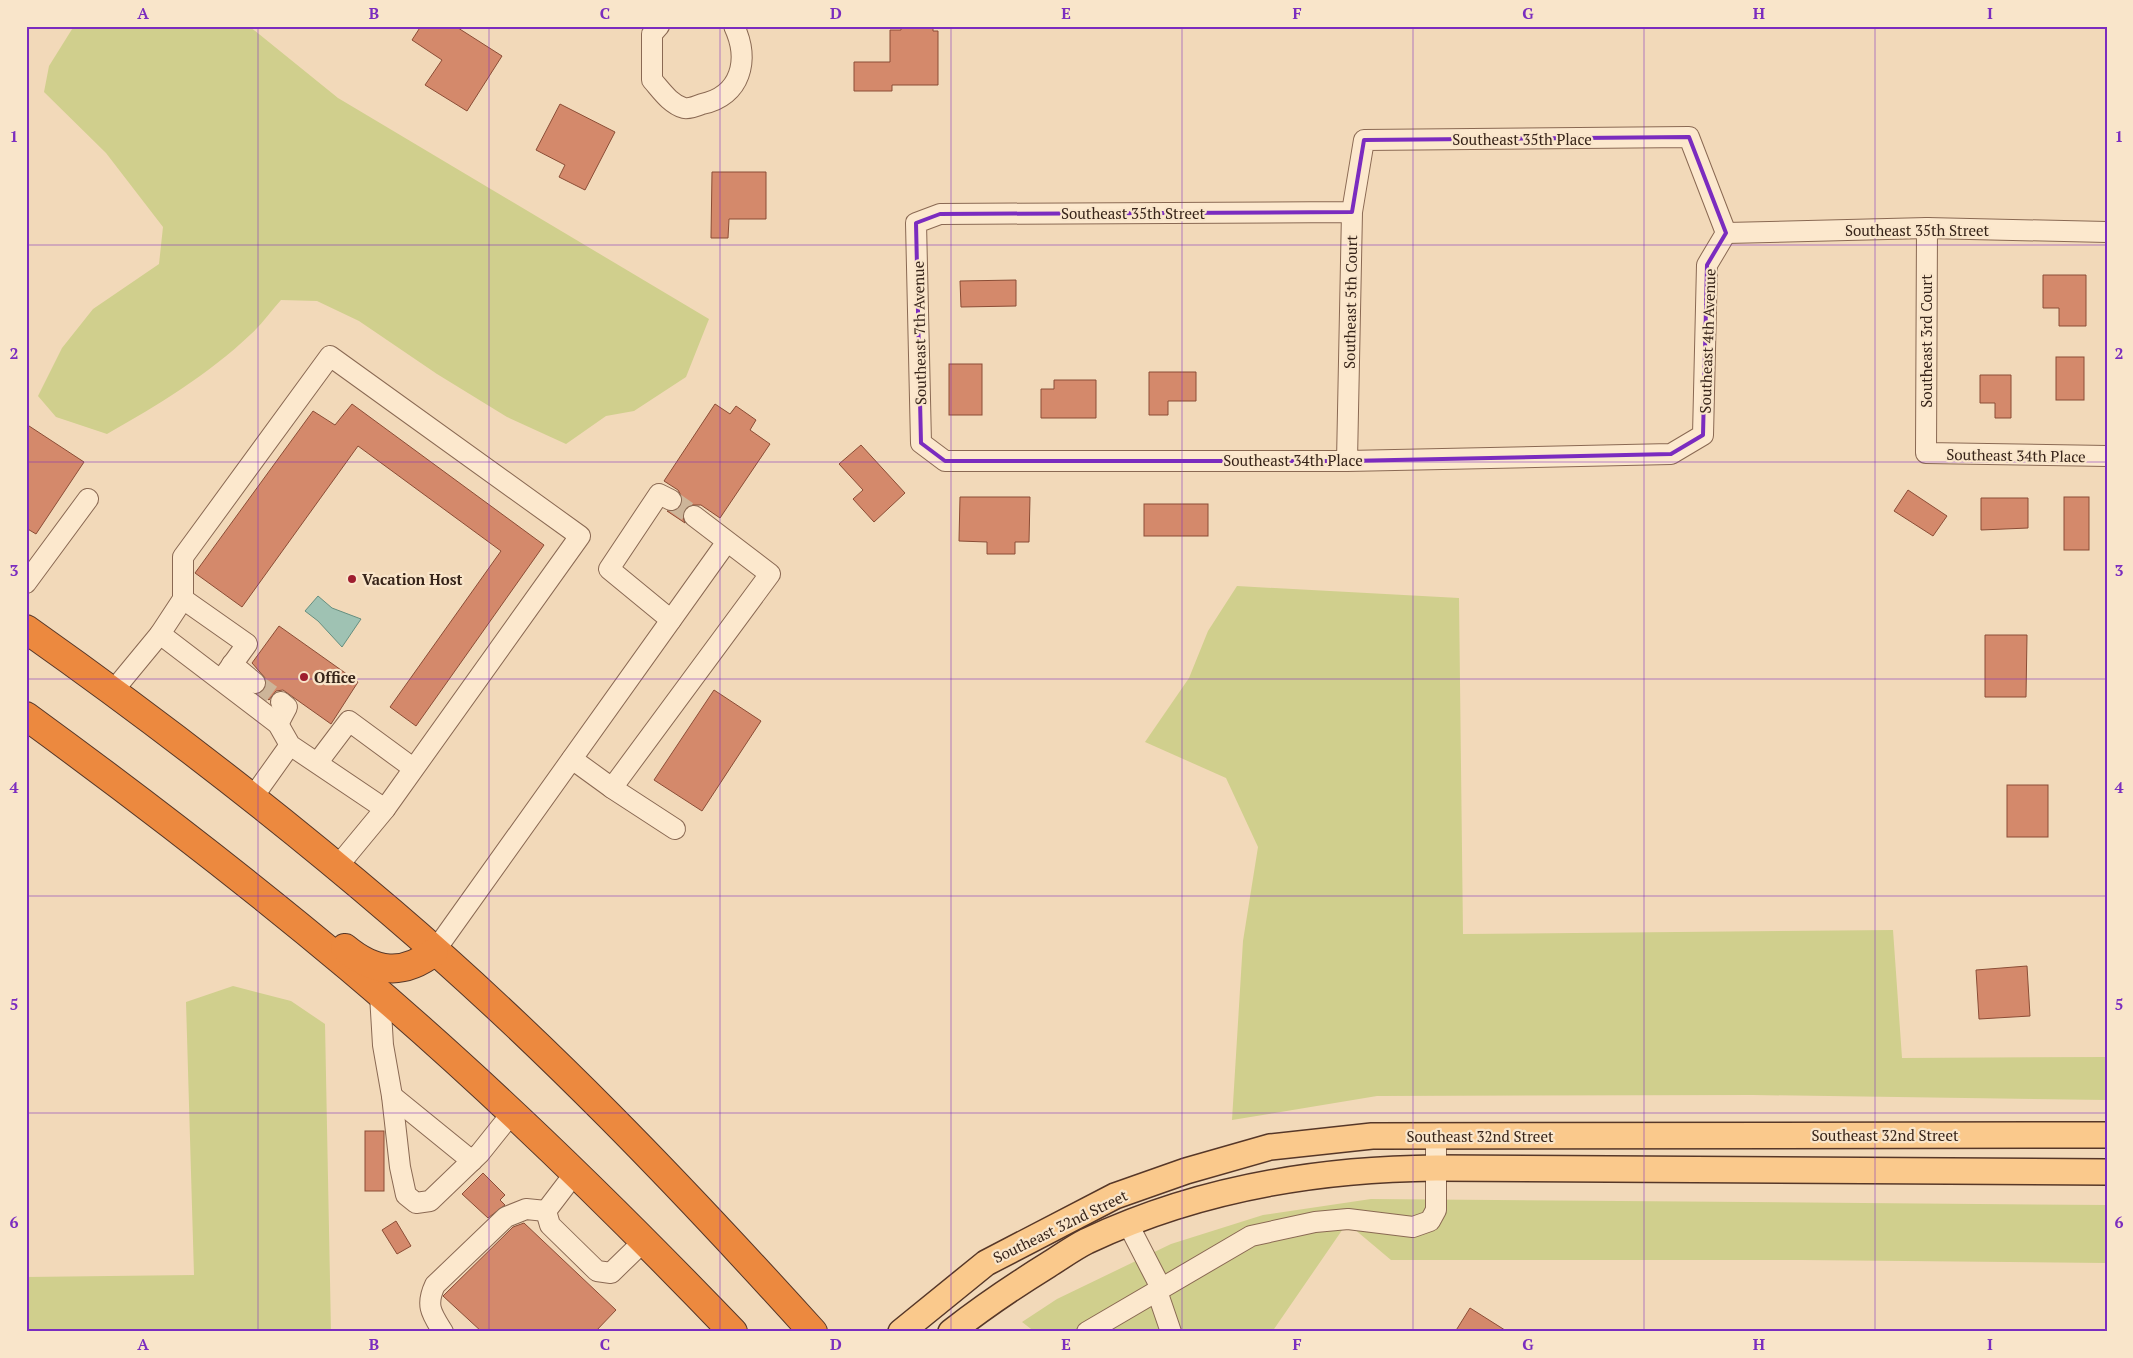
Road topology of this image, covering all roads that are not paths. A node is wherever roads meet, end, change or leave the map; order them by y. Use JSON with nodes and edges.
{"nodes":[{"id":1,"x":734,"y":26,"type":"edge"},
{"id":2,"x":651,"y":29,"type":"edge"},
{"id":3,"x":1364,"y":144,"type":"joint"},
{"id":4,"x":1352,"y":212,"type":"junction"},
{"id":5,"x":916,"y":223,"type":"joint"},
{"id":6,"x":1927,"y":228,"type":"junction"},
{"id":7,"x":2107,"y":232,"type":"edge"},
{"id":8,"x":1726,"y":233,"type":"junction"},
{"id":9,"x":921,"y":443,"type":"joint"},
{"id":10,"x":1926,"y":453,"type":"joint"},
{"id":11,"x":1671,"y":454,"type":"joint"},
{"id":12,"x":2107,"y":456,"type":"edge"},
{"id":13,"x":1347,"y":460,"type":"junction"},
{"id":14,"x":665,"y":497,"type":"dead end"},
{"id":15,"x":88,"y":499,"type":"dead end"},
{"id":16,"x":694,"y":516,"type":"tunnel mouth"},
{"id":17,"x":726,"y":543,"type":"junction"},
{"id":18,"x":33,"y":560,"type":"edge"},
{"id":19,"x":26,"y":582,"type":"edge"},
{"id":20,"x":183,"y":599,"type":"junction"},
{"id":21,"x":670,"y":620,"type":"junction"},
{"id":22,"x":26,"y":629,"type":"edge"},
{"id":23,"x":160,"y":634,"type":"junction"},
{"id":24,"x":226,"y":672,"type":"junction"},
{"id":25,"x":255,"y":682,"type":"tunnel mouth"},
{"id":26,"x":113,"y":691,"type":"junction"},
{"id":27,"x":280,"y":702,"type":"dead end"},
{"id":28,"x":26,"y":716,"type":"edge"},
{"id":29,"x":278,"y":724,"type":"junction"},
{"id":30,"x":290,"y":745,"type":"junction"},
{"id":31,"x":572,"y":759,"type":"junction"},
{"id":32,"x":318,"y":762,"type":"junction"},
{"id":33,"x":413,"y":768,"type":"junction"},
{"id":34,"x":612,"y":788,"type":"junction"},
{"id":35,"x":253,"y":797,"type":"junction"},
{"id":36,"x":385,"y":809,"type":"junction"},
{"id":37,"x":675,"y":829,"type":"dead end"},
{"id":38,"x":337,"y":867,"type":"junction"},
{"id":39,"x":252,"y":888,"type":"junction"},
{"id":40,"x":434,"y":952,"type":"junction"},
{"id":41,"x":380,"y":995,"type":"junction"},
{"id":42,"x":392,"y":1096,"type":"junction"},
{"id":43,"x":512,"y":1114,"type":"junction"},
{"id":44,"x":2107,"y":1135,"type":"edge"},
{"id":45,"x":1436,"y":1136,"type":"junction"},
{"id":46,"x":472,"y":1161,"type":"junction"},
{"id":47,"x":1436,"y":1168,"type":"junction"},
{"id":48,"x":2107,"y":1172,"type":"edge"},
{"id":49,"x":575,"y":1173,"type":"junction"},
{"id":50,"x":546,"y":1211,"type":"junction"},
{"id":51,"x":1128,"y":1224,"type":"junction"},
{"id":52,"x":644,"y":1241,"type":"junction"},
{"id":53,"x":1160,"y":1289,"type":"junction"},
{"id":54,"x":443,"y":1332,"type":"edge"},
{"id":55,"x":733,"y":1332,"type":"edge"},
{"id":56,"x":813,"y":1332,"type":"edge"},
{"id":57,"x":901,"y":1332,"type":"edge"},
{"id":58,"x":952,"y":1332,"type":"edge"},
{"id":59,"x":1087,"y":1332,"type":"edge"},
{"id":60,"x":1171,"y":1332,"type":"edge"}],
"edges":[{"from":1,"to":2,"type":"street"},
{"from":3,"to":4,"type":"street","name":"Southeast 5th Court"},
{"from":3,"to":8,"type":"street","name":"Southeast 35th Place"},
{"from":4,"to":5,"type":"street","name":"Southeast 35th Street"},
{"from":4,"to":13,"type":"street","name":"Southeast 5th Court"},
{"from":5,"to":9,"type":"street","name":"Southeast 7th Avenue"},
{"from":6,"to":7,"type":"street","name":"Southeast 35th Street"},
{"from":6,"to":8,"type":"street","name":"Southeast 35th Street"},
{"from":6,"to":10,"type":"street","name":"Southeast 3rd Court"},
{"from":8,"to":11,"type":"street","name":"Southeast 4th Avenue"},
{"from":9,"to":13,"type":"street","name":"Southeast 34th Place"},
{"from":10,"to":12,"type":"street","name":"Southeast 34th Place"},
{"from":11,"to":13,"type":"street","name":"Southeast 34th Place"},
{"from":14,"to":21,"type":"street"},
{"from":15,"to":18,"type":"street"},
{"from":16,"to":17,"type":"street"},
{"from":17,"to":21,"type":"street"},
{"from":17,"to":34,"type":"street"},
{"from":18,"to":19,"type":"street"},
{"from":20,"to":23,"type":"street"},
{"from":20,"to":24,"type":"street"},
{"from":20,"to":33,"type":"street"},
{"from":21,"to":31,"type":"street"},
{"from":22,"to":26,"type":"highway"},
{"from":23,"to":24,"type":"street"},
{"from":23,"to":26,"type":"street"},
{"from":24,"to":25,"type":"street"},
{"from":24,"to":29,"type":"street"},
{"from":26,"to":35,"type":"highway"},
{"from":27,"to":29,"type":"street"},
{"from":28,"to":39,"type":"highway"},
{"from":29,"to":30,"type":"street"},
{"from":30,"to":32,"type":"street"},
{"from":30,"to":35,"type":"street"},
{"from":31,"to":34,"type":"street"},
{"from":31,"to":40,"type":"street"},
{"from":32,"to":33,"type":"street"},
{"from":32,"to":36,"type":"street"},
{"from":33,"to":36,"type":"street"},
{"from":34,"to":37,"type":"street"},
{"from":35,"to":38,"type":"highway"},
{"from":36,"to":38,"type":"street"},
{"from":38,"to":40,"type":"highway"},
{"from":39,"to":40,"type":"highway"},
{"from":39,"to":41,"type":"highway"},
{"from":40,"to":56,"type":"highway"},
{"from":41,"to":42,"type":"street"},
{"from":41,"to":43,"type":"highway"},
{"from":42,"to":46,"type":"street"},
{"from":42,"to":46,"type":"street"},
{"from":43,"to":46,"type":"street"},
{"from":43,"to":49,"type":"highway"},
{"from":44,"to":45,"type":"main road","name":"Southeast 32nd Street"},
{"from":45,"to":47,"type":"street"},
{"from":45,"to":57,"type":"main road","name":"Southeast 32nd Street"},
{"from":47,"to":48,"type":"main road","name":"Southeast 32nd Street"},
{"from":47,"to":51,"type":"main road","name":"Southeast 32nd Street"},
{"from":47,"to":53,"type":"street"},
{"from":49,"to":50,"type":"street"},
{"from":49,"to":52,"type":"highway"},
{"from":50,"to":52,"type":"street"},
{"from":50,"to":54,"type":"street"},
{"from":51,"to":53,"type":"street"},
{"from":51,"to":58,"type":"main road","name":"Southeast 32nd Street"},
{"from":52,"to":55,"type":"highway"},
{"from":53,"to":59,"type":"street"},
{"from":53,"to":60,"type":"street"}]}
